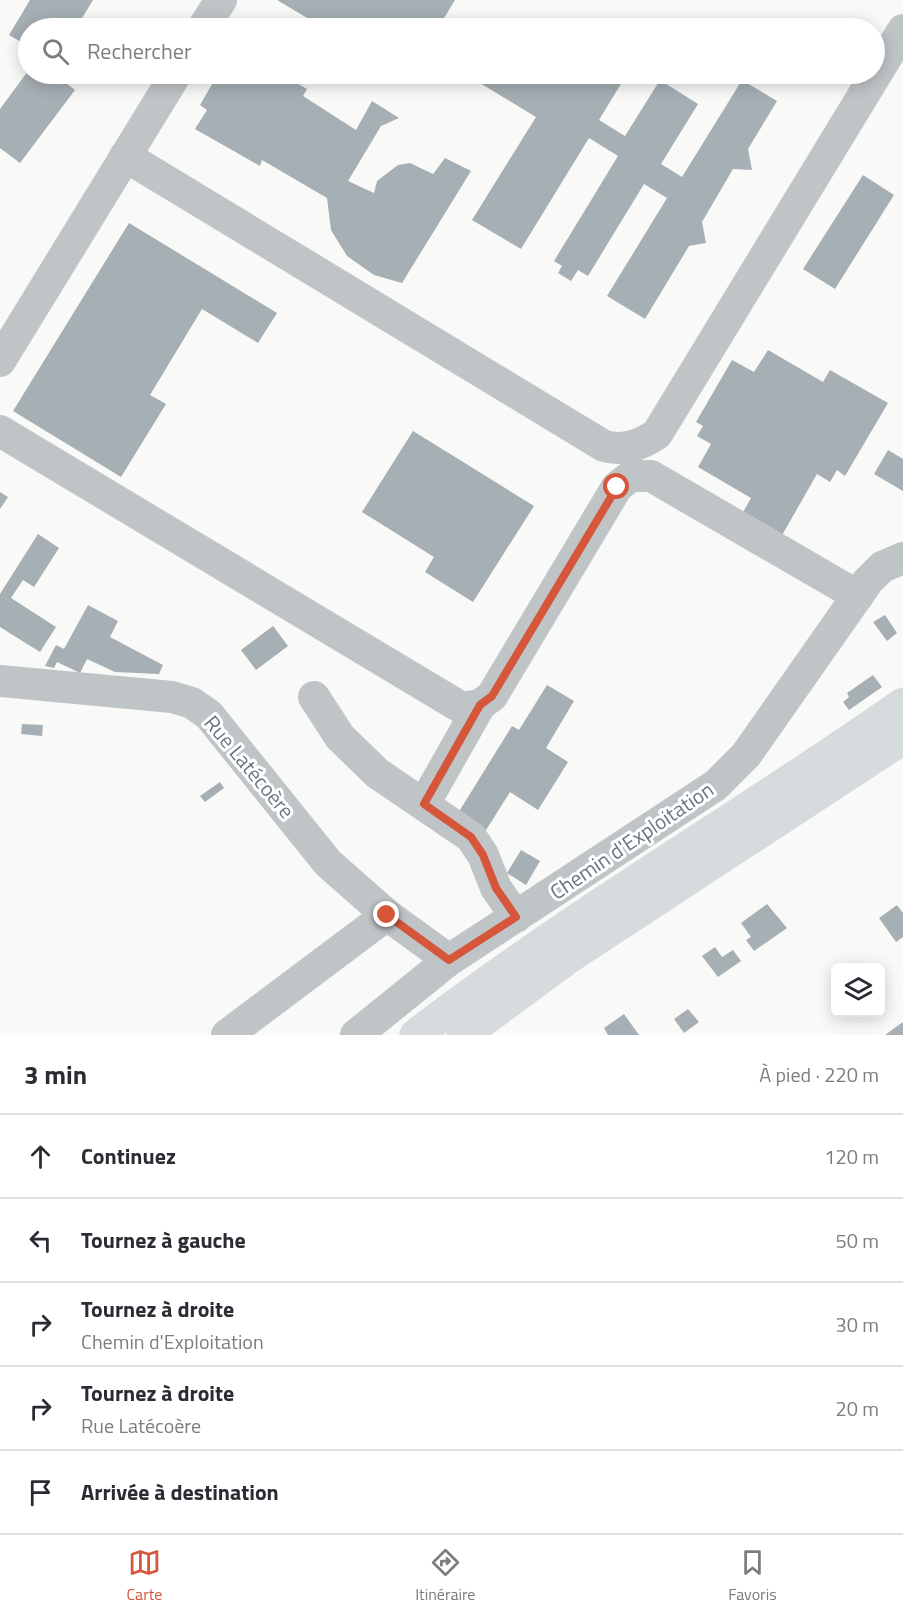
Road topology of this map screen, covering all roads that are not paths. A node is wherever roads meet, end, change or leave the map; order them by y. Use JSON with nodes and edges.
{"nodes":[{"id":1,"x":220,"y":0,"type":"edge"},
{"id":2,"x":209,"y":18,"type":"edge"},
{"id":3,"x":903,"y":30,"type":"edge"},
{"id":4,"x":885,"y":60,"type":"edge"},
{"id":5,"x":170,"y":84,"type":"edge"},
{"id":6,"x":870,"y":84,"type":"edge"},
{"id":7,"x":125,"y":156,"type":"junction"},
{"id":8,"x":0,"y":362,"type":"edge"},
{"id":9,"x":0,"y":431,"type":"edge"},
{"id":10,"x":903,"y":558,"type":"edge"},
{"id":11,"x":858,"y":596,"type":"junction"},
{"id":12,"x":0,"y":681,"type":"edge"},
{"id":13,"x":314,"y":697,"type":"dead end"},
{"id":14,"x":903,"y":704,"type":"edge"},
{"id":15,"x":480,"y":705,"type":"junction"},
{"id":16,"x":903,"y":738,"type":"edge"},
{"id":17,"x":424,"y":804,"type":"junction"},
{"id":18,"x":387,"y":915,"type":"junction"},
{"id":19,"x":516,"y":917,"type":"junction"},
{"id":20,"x":449,"y":960,"type":"junction"},
{"id":21,"x":228,"y":1035,"type":"edge"},
{"id":22,"x":356,"y":1035,"type":"edge"},
{"id":23,"x":416,"y":1035,"type":"edge"},
{"id":24,"x":463,"y":1035,"type":"edge"}],
"edges":[{"from":1,"to":2,"type":"street"},
{"from":3,"to":4,"type":"street"},
{"from":5,"to":7,"type":"street"},
{"from":6,"to":7,"type":"street"},
{"from":7,"to":8,"type":"street"},
{"from":9,"to":15,"type":"street"},
{"from":10,"to":11,"type":"street","name":"Chemin d'Exploitation"},
{"from":11,"to":15,"type":"street"},
{"from":11,"to":19,"type":"street","name":"Chemin d'Exploitation"},
{"from":12,"to":18,"type":"street","name":"Rue Latécoère"},
{"from":13,"to":17,"type":"street"},
{"from":14,"to":23,"type":"main road"},
{"from":15,"to":17,"type":"street"},
{"from":16,"to":24,"type":"main road"},
{"from":17,"to":19,"type":"street"},
{"from":18,"to":20,"type":"street","name":"Rue Latécoère"},
{"from":18,"to":21,"type":"street"},
{"from":19,"to":20,"type":"street","name":"Chemin d'Exploitation"},
{"from":20,"to":22,"type":"street","name":"Chemin d'Exploitation"}]}
